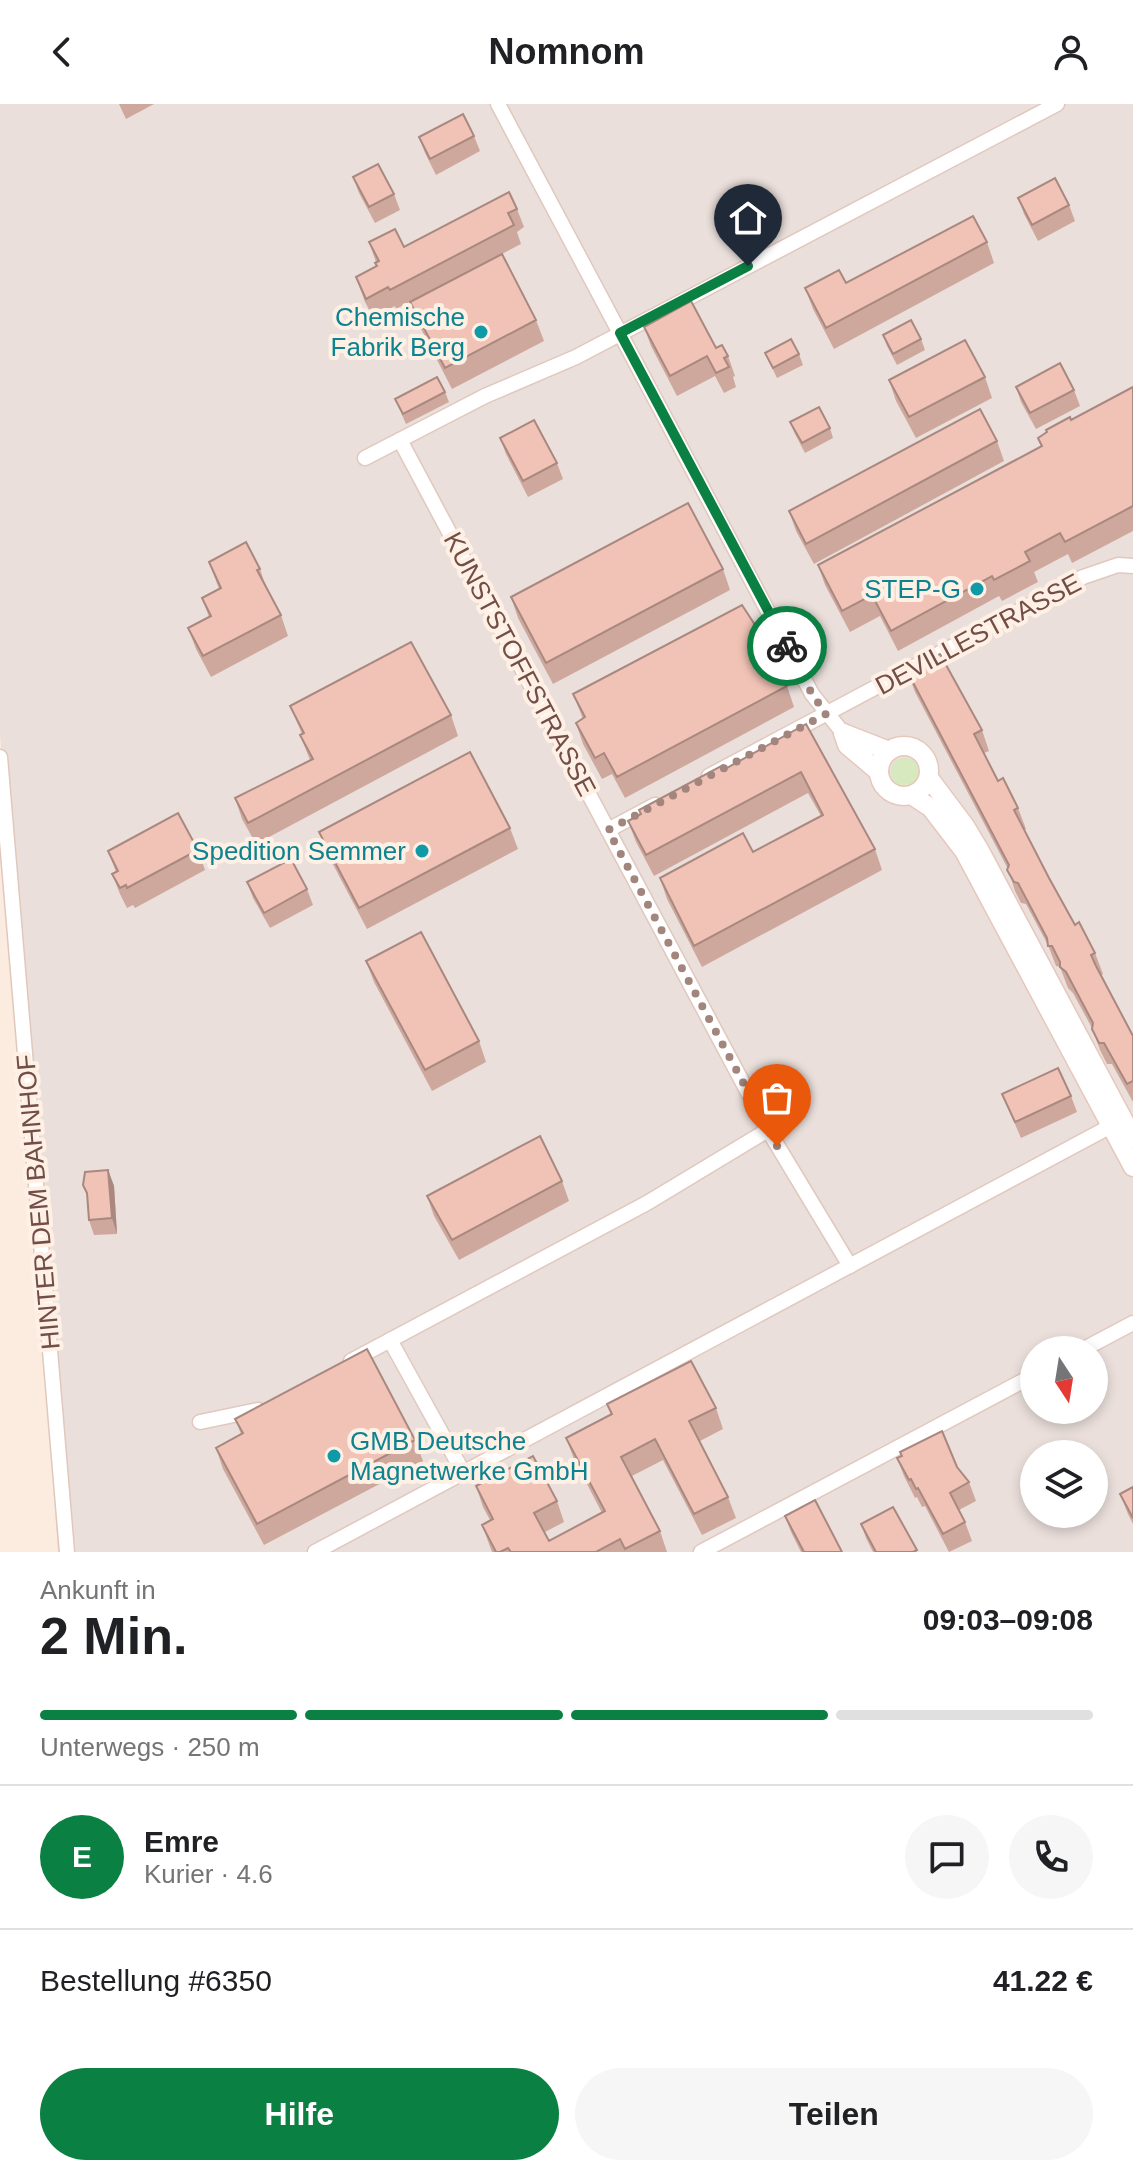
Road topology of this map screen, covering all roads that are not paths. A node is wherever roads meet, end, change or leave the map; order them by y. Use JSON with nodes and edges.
{"nodes":[{"id":1,"x":498,"y":104,"type":"edge"},
{"id":2,"x":1057,"y":104,"type":"edge"},
{"id":3,"x":620,"y":333,"type":"junction"},
{"id":4,"x":400,"y":440,"type":"junction"},
{"id":5,"x":365,"y":458,"type":"dead end"},
{"id":6,"x":1133,"y":566,"type":"edge"},
{"id":7,"x":826,"y":714,"type":"junction"},
{"id":8,"x":843,"y":733,"type":"junction"},
{"id":9,"x":889,"y":751,"type":"junction"},
{"id":10,"x":0,"y":757,"type":"edge"},
{"id":11,"x":879,"y":772,"type":"junction"},
{"id":12,"x":929,"y":778,"type":"junction"},
{"id":13,"x":692,"y":785,"type":"edge"},
{"id":14,"x":913,"y":796,"type":"junction"},
{"id":15,"x":664,"y":800,"type":"edge"},
{"id":16,"x":608,"y":830,"type":"junction"},
{"id":17,"x":1124,"y":1129,"type":"edge"},
{"id":18,"x":768,"y":1130,"type":"junction"},
{"id":19,"x":1133,"y":1167,"type":"edge"},
{"id":20,"x":850,"y":1266,"type":"junction"},
{"id":21,"x":1133,"y":1323,"type":"edge"},
{"id":22,"x":1108,"y":1336,"type":"edge"},
{"id":23,"x":390,"y":1340,"type":"junction"},
{"id":24,"x":335,"y":1369,"type":"edge"},
{"id":25,"x":1020,"y":1382,"type":"edge"},
{"id":26,"x":266,"y":1406,"type":"edge"},
{"id":27,"x":200,"y":1422,"type":"dead end"},
{"id":28,"x":463,"y":1472,"type":"junction"},
{"id":29,"x":67,"y":1552,"type":"edge"},
{"id":30,"x":315,"y":1552,"type":"edge"},
{"id":31,"x":701,"y":1552,"type":"edge"}],
"edges":[{"from":1,"to":3,"type":"street"},
{"from":2,"to":3,"type":"street"},
{"from":3,"to":4,"type":"street"},
{"from":3,"to":7,"type":"street"},
{"from":4,"to":5,"type":"street"},
{"from":4,"to":16,"type":"street","name":"KUNSTSTOFFSTRASSE"},
{"from":6,"to":7,"type":"street","name":"DEVILLESTRASSE"},
{"from":7,"to":8,"type":"street"},
{"from":7,"to":13,"type":"street","name":"DEVILLESTRASSE"},
{"from":8,"to":9,"type":"street"},
{"from":8,"to":11,"type":"street"},
{"from":9,"to":11,"type":"street"},
{"from":9,"to":12,"type":"street"},
{"from":10,"to":29,"type":"street","name":"HINTER DEM BAHNHOF"},
{"from":11,"to":14,"type":"street"},
{"from":12,"to":14,"type":"street"},
{"from":12,"to":17,"type":"street"},
{"from":14,"to":17,"type":"street"},
{"from":15,"to":16,"type":"street"},
{"from":16,"to":18,"type":"street","name":"KUNSTSTOFFSTRASSE"},
{"from":17,"to":19,"type":"street"},
{"from":17,"to":20,"type":"street"},
{"from":18,"to":20,"type":"street","name":"KUNSTSTOFFSTRASSE"},
{"from":18,"to":23,"type":"street"},
{"from":20,"to":28,"type":"street"},
{"from":21,"to":22,"type":"street"},
{"from":23,"to":24,"type":"street"},
{"from":23,"to":28,"type":"street"},
{"from":25,"to":31,"type":"street"},
{"from":26,"to":27,"type":"street"},
{"from":28,"to":30,"type":"street"}]}
